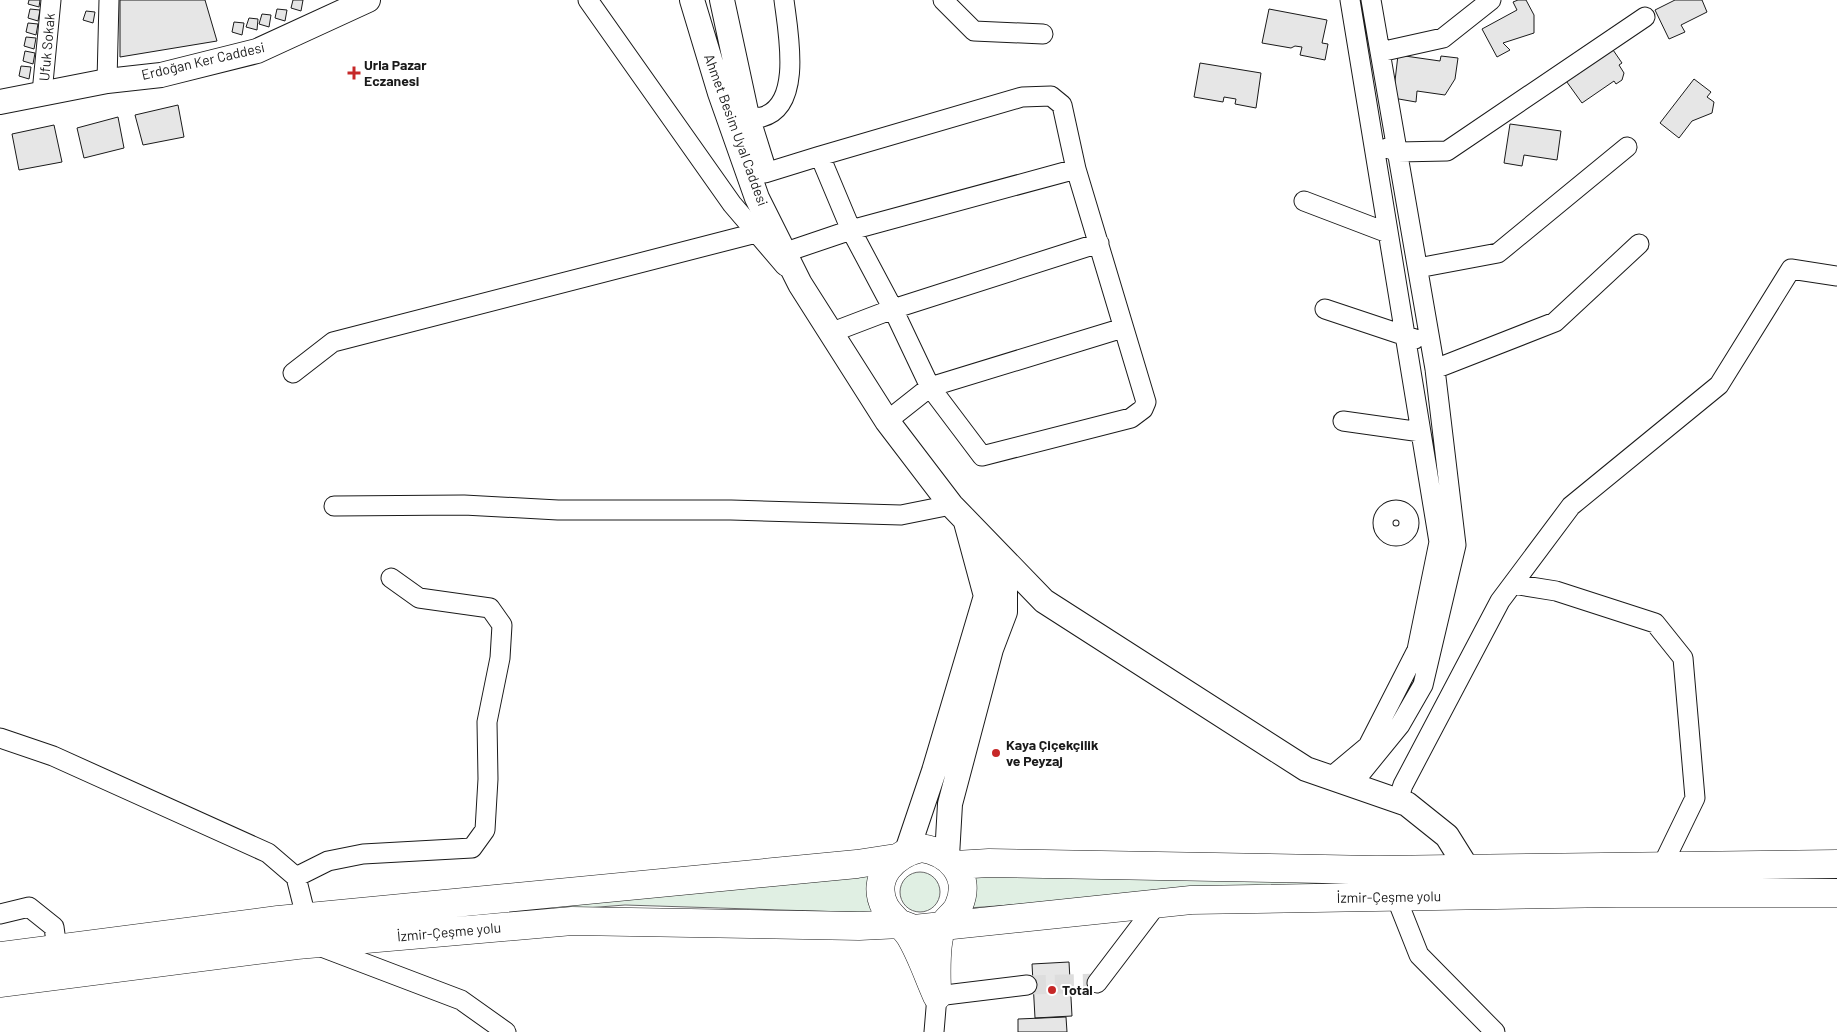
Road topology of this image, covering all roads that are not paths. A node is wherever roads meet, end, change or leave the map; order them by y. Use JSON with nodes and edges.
{"nodes":[{"id":1,"x":51,"y":0,"type":"edge"},
{"id":2,"x":109,"y":0,"type":"edge"},
{"id":3,"x":368,"y":0,"type":"edge"},
{"id":4,"x":588,"y":0,"type":"edge"},
{"id":5,"x":692,"y":0,"type":"edge"},
{"id":6,"x":722,"y":0,"type":"edge"},
{"id":7,"x":784,"y":0,"type":"edge"},
{"id":8,"x":943,"y":0,"type":"edge"},
{"id":9,"x":1332,"y":0,"type":"edge"},
{"id":10,"x":1371,"y":0,"type":"edge"},
{"id":11,"x":1491,"y":0,"type":"edge"},
{"id":12,"x":1350,"y":4,"type":"edge"},
{"id":13,"x":1645,"y":16,"type":"dead end"},
{"id":14,"x":1043,"y":34,"type":"dead end"},
{"id":15,"x":1380,"y":52,"type":"junction"},
{"id":16,"x":107,"y":81,"type":"junction"},
{"id":17,"x":42,"y":93,"type":"junction"},
{"id":18,"x":0,"y":102,"type":"edge"},
{"id":19,"x":747,"y":116,"type":"junction"},
{"id":20,"x":1373,"y":141,"type":"junction"},
{"id":21,"x":1628,"y":147,"type":"dead end"},
{"id":22,"x":1398,"y":152,"type":"junction"},
{"id":23,"x":820,"y":156,"type":"junction"},
{"id":24,"x":1076,"y":169,"type":"junction"},
{"id":25,"x":765,"y":173,"type":"junction"},
{"id":26,"x":1304,"y":201,"type":"dead end"},
{"id":27,"x":851,"y":230,"type":"junction"},
{"id":28,"x":756,"y":233,"type":"junction"},
{"id":29,"x":1388,"y":233,"type":"junction"},
{"id":30,"x":1100,"y":243,"type":"junction"},
{"id":31,"x":1639,"y":244,"type":"dead end"},
{"id":32,"x":789,"y":250,"type":"junction"},
{"id":33,"x":1418,"y":268,"type":"junction"},
{"id":34,"x":1837,"y":276,"type":"edge"},
{"id":35,"x":800,"y":284,"type":"junction"},
{"id":36,"x":893,"y":309,"type":"junction"},
{"id":37,"x":1325,"y":309,"type":"dead end"},
{"id":38,"x":1123,"y":328,"type":"junction"},
{"id":39,"x":830,"y":333,"type":"junction"},
{"id":40,"x":1405,"y":336,"type":"junction"},
{"id":41,"x":1431,"y":343,"type":"junction"},
{"id":42,"x":1435,"y":369,"type":"junction"},
{"id":43,"x":293,"y":373,"type":"dead end"},
{"id":44,"x":930,"y":387,"type":"junction"},
{"id":45,"x":1343,"y":421,"type":"dead end"},
{"id":46,"x":887,"y":422,"type":"junction"},
{"id":47,"x":1421,"y":432,"type":"junction"},
{"id":48,"x":334,"y":506,"type":"dead end"},
{"id":49,"x":958,"y":512,"type":"junction"},
{"id":50,"x":1408,"y":527,"type":"dead end"},
{"id":51,"x":1439,"y":542,"type":"junction"},
{"id":52,"x":391,"y":578,"type":"dead end"},
{"id":53,"x":1513,"y":584,"type":"junction"},
{"id":54,"x":0,"y":738,"type":"edge"},
{"id":55,"x":1341,"y":781,"type":"junction"},
{"id":56,"x":1398,"y":800,"type":"junction"},
{"id":57,"x":901,"y":854,"type":"junction"},
{"id":58,"x":951,"y":861,"type":"junction"},
{"id":59,"x":1837,"y":864,"type":"edge"},
{"id":60,"x":1662,"y":866,"type":"junction"},
{"id":61,"x":1467,"y":868,"type":"junction"},
{"id":62,"x":296,"y":877,"type":"junction"},
{"id":63,"x":1837,"y":893,"type":"edge"},
{"id":64,"x":1396,"y":897,"type":"junction"},
{"id":65,"x":1157,"y":904,"type":"junction"},
{"id":66,"x":0,"y":914,"type":"edge"},
{"id":67,"x":306,"y":917,"type":"junction"},
{"id":68,"x":901,"y":924,"type":"junction"},
{"id":69,"x":942,"y":926,"type":"junction"},
{"id":70,"x":313,"y":944,"type":"junction"},
{"id":71,"x":57,"y":949,"type":"junction"},
{"id":72,"x":0,"y":956,"type":"edge"},
{"id":73,"x":1097,"y":982,"type":"dead end"},
{"id":74,"x":0,"y":983,"type":"edge"},
{"id":75,"x":1027,"y":985,"type":"tunnel mouth"},
{"id":76,"x":937,"y":996,"type":"junction"},
{"id":77,"x":506,"y":1032,"type":"edge"},
{"id":78,"x":934,"y":1032,"type":"edge"},
{"id":79,"x":1495,"y":1032,"type":"edge"}],
"edges":[{"from":1,"to":17,"type":"street","name":"Ufuk Sokak"},
{"from":2,"to":16,"type":"street"},
{"from":3,"to":16,"type":"main road","name":"Erdoğan Ker Caddesi"},
{"from":4,"to":28,"type":"street"},
{"from":5,"to":35,"type":"main road","name":"Ahmet Besim Uyal Caddesi"},
{"from":6,"to":19,"type":"main road","name":"Ahmet Besim Uyal Caddesi"},
{"from":7,"to":19,"type":"street"},
{"from":8,"to":14,"type":"street"},
{"from":9,"to":12,"type":"street"},
{"from":10,"to":15,"type":"street"},
{"from":11,"to":15,"type":"street"},
{"from":12,"to":20,"type":"street"},
{"from":13,"to":22,"type":"street"},
{"from":15,"to":22,"type":"street"},
{"from":16,"to":17,"type":"main road","name":"Erdoğan Ker Caddesi"},
{"from":17,"to":18,"type":"main road","name":"Erdoğan Ker Caddesi"},
{"from":19,"to":25,"type":"main road","name":"Ahmet Besim Uyal Caddesi"},
{"from":20,"to":22,"type":"street"},
{"from":20,"to":29,"type":"street"},
{"from":21,"to":33,"type":"street"},
{"from":22,"to":33,"type":"street"},
{"from":23,"to":24,"type":"street"},
{"from":23,"to":25,"type":"street"},
{"from":23,"to":27,"type":"street"},
{"from":24,"to":27,"type":"street"},
{"from":24,"to":30,"type":"street"},
{"from":25,"to":32,"type":"main road","name":"Ahmet Besim Uyal Caddesi"},
{"from":26,"to":29,"type":"street"},
{"from":27,"to":32,"type":"street"},
{"from":27,"to":36,"type":"street"},
{"from":28,"to":35,"type":"street"},
{"from":28,"to":43,"type":"street"},
{"from":29,"to":40,"type":"street"},
{"from":30,"to":36,"type":"street"},
{"from":30,"to":38,"type":"street"},
{"from":31,"to":42,"type":"street"},
{"from":32,"to":35,"type":"main road","name":"Ahmet Besim Uyal Caddesi"},
{"from":33,"to":41,"type":"street"},
{"from":34,"to":53,"type":"street"},
{"from":35,"to":39,"type":"main road","name":"Ahmet Besim Uyal Caddesi"},
{"from":36,"to":39,"type":"street"},
{"from":36,"to":44,"type":"street"},
{"from":37,"to":40,"type":"street"},
{"from":38,"to":44,"type":"street"},
{"from":38,"to":44,"type":"street"},
{"from":39,"to":46,"type":"main road","name":"Ahmet Besim Uyal Caddesi"},
{"from":40,"to":41,"type":"street"},
{"from":40,"to":47,"type":"street"},
{"from":41,"to":42,"type":"street"},
{"from":42,"to":55,"type":"street"},
{"from":44,"to":46,"type":"street"},
{"from":45,"to":47,"type":"street"},
{"from":46,"to":49,"type":"main road","name":"Ahmet Besim Uyal Caddesi"},
{"from":47,"to":51,"type":"street"},
{"from":48,"to":49,"type":"street"},
{"from":49,"to":55,"type":"main road"},
{"from":49,"to":57,"type":"main road"},
{"from":49,"to":58,"type":"main road"},
{"from":50,"to":51,"type":"street"},
{"from":51,"to":55,"type":"street"},
{"from":52,"to":62,"type":"street"},
{"from":53,"to":56,"type":"street"},
{"from":53,"to":60,"type":"street"},
{"from":54,"to":62,"type":"street"},
{"from":55,"to":56,"type":"main road"},
{"from":56,"to":61,"type":"main road"},
{"from":57,"to":58,"type":"highway"},
{"from":57,"to":67,"type":"highway","name":"İzmir-Çeşme yolu"},
{"from":57,"to":68,"type":"highway"},
{"from":58,"to":61,"type":"highway","name":"İzmir-Çeşme yolu"},
{"from":58,"to":69,"type":"highway"},
{"from":59,"to":60,"type":"highway","name":"İzmir-Çeşme yolu"},
{"from":60,"to":61,"type":"highway","name":"İzmir-Çeşme yolu"},
{"from":62,"to":67,"type":"street"},
{"from":63,"to":64,"type":"highway","name":"İzmir-Çeşme yolu"},
{"from":64,"to":65,"type":"highway","name":"İzmir-Çeşme yolu"},
{"from":64,"to":79,"type":"street"},
{"from":65,"to":69,"type":"highway","name":"İzmir-Çeşme yolu"},
{"from":65,"to":73,"type":"street"},
{"from":66,"to":71,"type":"street"},
{"from":67,"to":71,"type":"highway","name":"İzmir-Çeşme yolu"},
{"from":68,"to":69,"type":"highway"},
{"from":68,"to":70,"type":"highway","name":"İzmir-Çeşme yolu"},
{"from":68,"to":76,"type":"highway"},
{"from":69,"to":76,"type":"highway"},
{"from":70,"to":74,"type":"highway","name":"İzmir-Çeşme yolu"},
{"from":70,"to":77,"type":"street"},
{"from":71,"to":72,"type":"highway","name":"İzmir-Çeşme yolu"},
{"from":75,"to":76,"type":"street"},
{"from":76,"to":78,"type":"street"}]}
